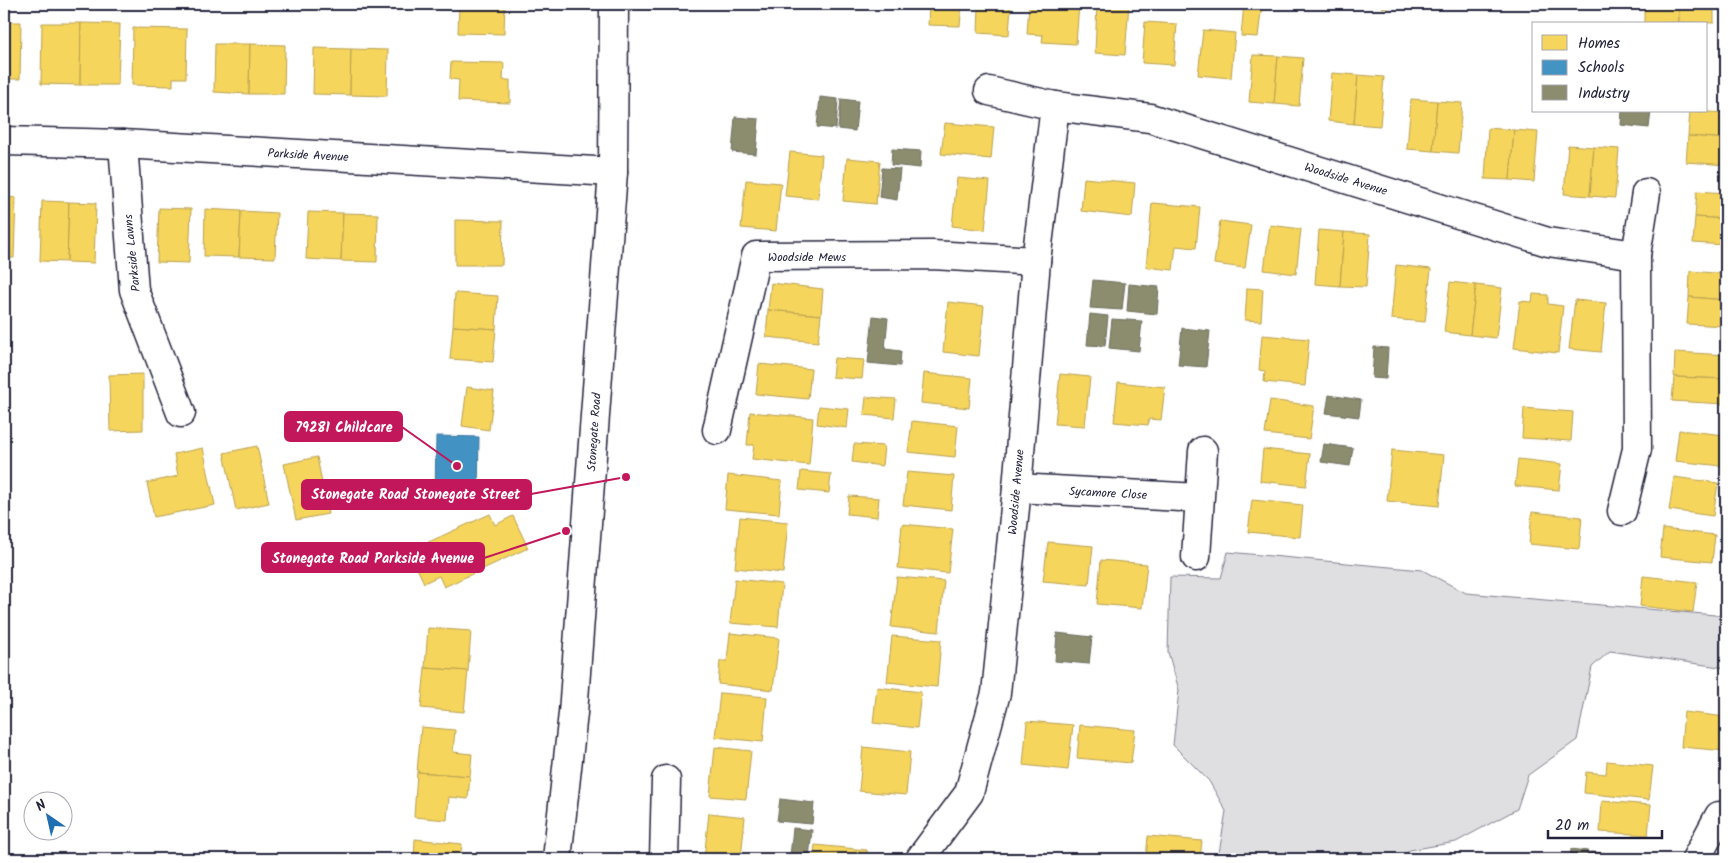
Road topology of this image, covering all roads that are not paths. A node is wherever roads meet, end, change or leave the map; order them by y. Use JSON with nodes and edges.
{"nodes":[{"id":1,"x":614,"y":4,"type":"edge"},
{"id":2,"x":990,"y":92,"type":"dead end"},
{"id":3,"x":1055,"y":106,"type":"junction"},
{"id":4,"x":4,"y":141,"type":"edge"},
{"id":5,"x":123,"y":144,"type":"junction"},
{"id":6,"x":613,"y":172,"type":"junction"},
{"id":7,"x":1646,"y":193,"type":"dead end"},
{"id":8,"x":1636,"y":255,"type":"junction"},
{"id":9,"x":1036,"y":261,"type":"junction"},
{"id":10,"x":181,"y":413,"type":"dead end"},
{"id":11,"x":717,"y":430,"type":"dead end"},
{"id":12,"x":1203,"y":451,"type":"dead end"},
{"id":13,"x":1017,"y":488,"type":"junction"},
{"id":14,"x":1199,"y":498,"type":"junction"},
{"id":15,"x":1622,"y":511,"type":"dead end"},
{"id":16,"x":1196,"y":557,"type":"dead end"},
{"id":17,"x":666,"y":780,"type":"dead end"},
{"id":18,"x":1719,"y":816,"type":"dead end"},
{"id":19,"x":557,"y":859,"type":"edge"},
{"id":20,"x":664,"y":859,"type":"edge"},
{"id":21,"x":920,"y":859,"type":"edge"},
{"id":22,"x":1696,"y":859,"type":"edge"}],
"edges":[{"from":1,"to":6,"type":"street","name":"Stonegate Road"},
{"from":2,"to":3,"type":"street","name":"Woodside Avenue"},
{"from":3,"to":8,"type":"street","name":"Woodside Avenue"},
{"from":3,"to":9,"type":"street","name":"Woodside Avenue"},
{"from":4,"to":5,"type":"street","name":"Parkside Avenue"},
{"from":5,"to":6,"type":"street","name":"Parkside Avenue"},
{"from":5,"to":10,"type":"street","name":"Parkside Lawns"},
{"from":6,"to":19,"type":"street","name":"Stonegate Road"},
{"from":7,"to":8,"type":"street"},
{"from":8,"to":15,"type":"street"},
{"from":9,"to":11,"type":"street","name":"Woodside Mews"},
{"from":9,"to":13,"type":"street","name":"Woodside Avenue"},
{"from":12,"to":14,"type":"street"},
{"from":13,"to":14,"type":"street","name":"Sycamore Close"},
{"from":13,"to":21,"type":"street","name":"Woodside Avenue"},
{"from":14,"to":16,"type":"street"},
{"from":17,"to":20,"type":"street"},
{"from":18,"to":22,"type":"street"}]}
